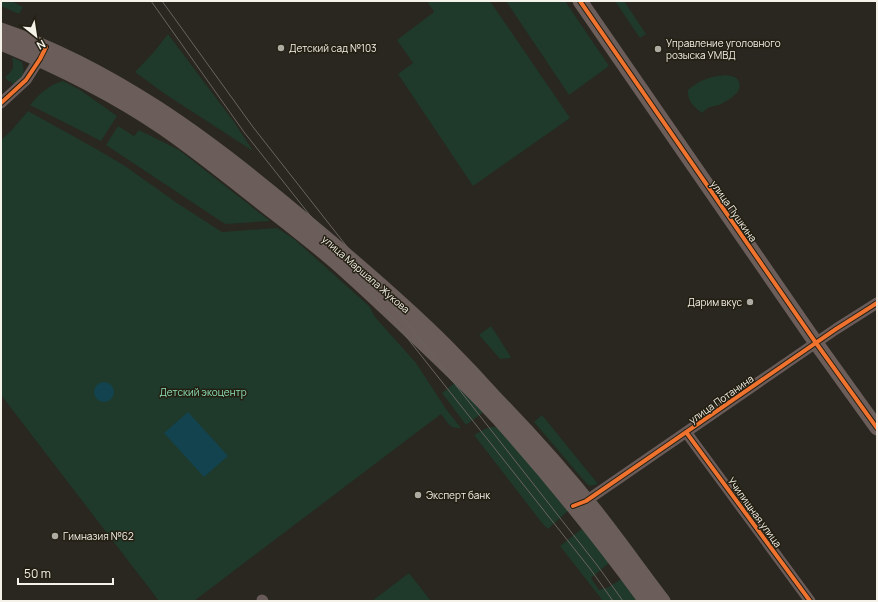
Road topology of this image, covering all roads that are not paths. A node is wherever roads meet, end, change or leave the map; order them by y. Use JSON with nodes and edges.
{"nodes":[{"id":1,"x":580,"y":1,"type":"edge"},
{"id":2,"x":1,"y":30,"type":"edge"},
{"id":3,"x":1,"y":43,"type":"edge"},
{"id":4,"x":43,"y":53,"type":"junction"},
{"id":5,"x":1,"y":103,"type":"edge"},
{"id":6,"x":877,"y":303,"type":"edge"},
{"id":7,"x":816,"y":343,"type":"junction"},
{"id":8,"x":877,"y":428,"type":"edge"},
{"id":9,"x":686,"y":432,"type":"junction"},
{"id":10,"x":580,"y":503,"type":"junction"},
{"id":11,"x":646,"y":601,"type":"edge"},
{"id":12,"x":663,"y":601,"type":"edge"},
{"id":13,"x":810,"y":601,"type":"edge"}],
"edges":[{"from":1,"to":7,"type":"main road","name":"улица Пушкина"},
{"from":2,"to":4,"type":"main road","name":"улица Маршала Жукова"},
{"from":3,"to":4,"type":"main road","name":"улица Маршала Жукова"},
{"from":4,"to":5,"type":"street"},
{"from":4,"to":10,"type":"main road","name":"улица Маршала Жукова"},
{"from":6,"to":7,"type":"street","name":"улица Потанина"},
{"from":7,"to":8,"type":"main road","name":"улица Пушкина"},
{"from":7,"to":9,"type":"street","name":"улица Потанина"},
{"from":9,"to":10,"type":"street","name":"улица Потанина"},
{"from":9,"to":13,"type":"street","name":"Училищная улица"},
{"from":10,"to":11,"type":"main road","name":"улица Маршала Жукова"},
{"from":10,"to":12,"type":"main road","name":"улица Маршала Жукова"}]}
